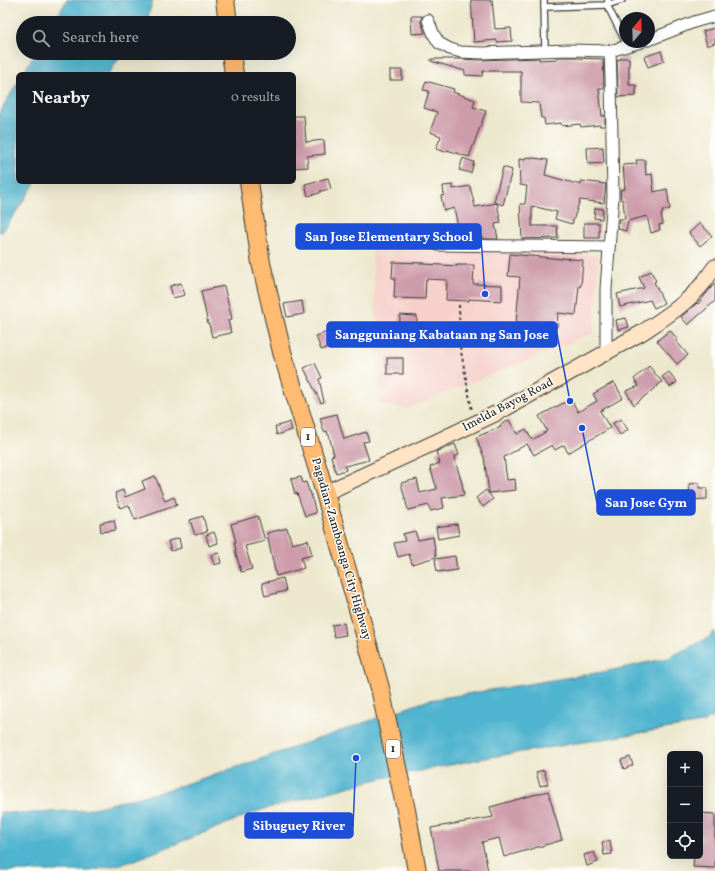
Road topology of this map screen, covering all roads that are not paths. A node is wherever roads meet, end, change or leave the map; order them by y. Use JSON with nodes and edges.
{"nodes":[{"id":1,"x":225,"y":0,"type":"edge"},
{"id":2,"x":544,"y":0,"type":"edge"},
{"id":3,"x":622,"y":0,"type":"edge"},
{"id":4,"x":607,"y":3,"type":"edge"},
{"id":5,"x":544,"y":7,"type":"junction"},
{"id":6,"x":227,"y":16,"type":"edge"},
{"id":7,"x":715,"y":16,"type":"edge"},
{"id":8,"x":428,"y":20,"type":"dead end"},
{"id":9,"x":619,"y":28,"type":"edge"},
{"id":10,"x":655,"y":38,"type":"edge"},
{"id":11,"x":619,"y":46,"type":"edge"},
{"id":12,"x":545,"y":50,"type":"junction"},
{"id":13,"x":610,"y":51,"type":"junction"},
{"id":14,"x":232,"y":60,"type":"edge"},
{"id":15,"x":234,"y":72,"type":"edge"},
{"id":16,"x":249,"y":184,"type":"edge"},
{"id":17,"x":438,"y":245,"type":"dead end"},
{"id":18,"x":609,"y":247,"type":"junction"},
{"id":19,"x":715,"y":267,"type":"edge"},
{"id":20,"x":606,"y":352,"type":"junction"},
{"id":21,"x":325,"y":493,"type":"junction"},
{"id":22,"x":417,"y":871,"type":"edge"}],
"edges":[{"from":1,"to":6,"type":"highway"},
{"from":2,"to":5,"type":"lane"},
{"from":3,"to":4,"type":"lane"},
{"from":4,"to":5,"type":"lane"},
{"from":4,"to":9,"type":"lane"},
{"from":5,"to":12,"type":"lane"},
{"from":7,"to":10,"type":"street"},
{"from":8,"to":12,"type":"street"},
{"from":11,"to":13,"type":"street"},
{"from":12,"to":13,"type":"street"},
{"from":13,"to":18,"type":"street"},
{"from":14,"to":15,"type":"highway"},
{"from":16,"to":21,"type":"highway","name":"Pagadian-Zamboanga City Highway","number":"1"},
{"from":17,"to":18,"type":"street"},
{"from":18,"to":20,"type":"street"},
{"from":19,"to":20,"type":"main road","name":"Imelda Bayog Road"},
{"from":20,"to":21,"type":"main road","name":"Imelda Bayog Road"},
{"from":21,"to":22,"type":"highway","name":"Pagadian-Zamboanga City Highway","number":"1"}]}
